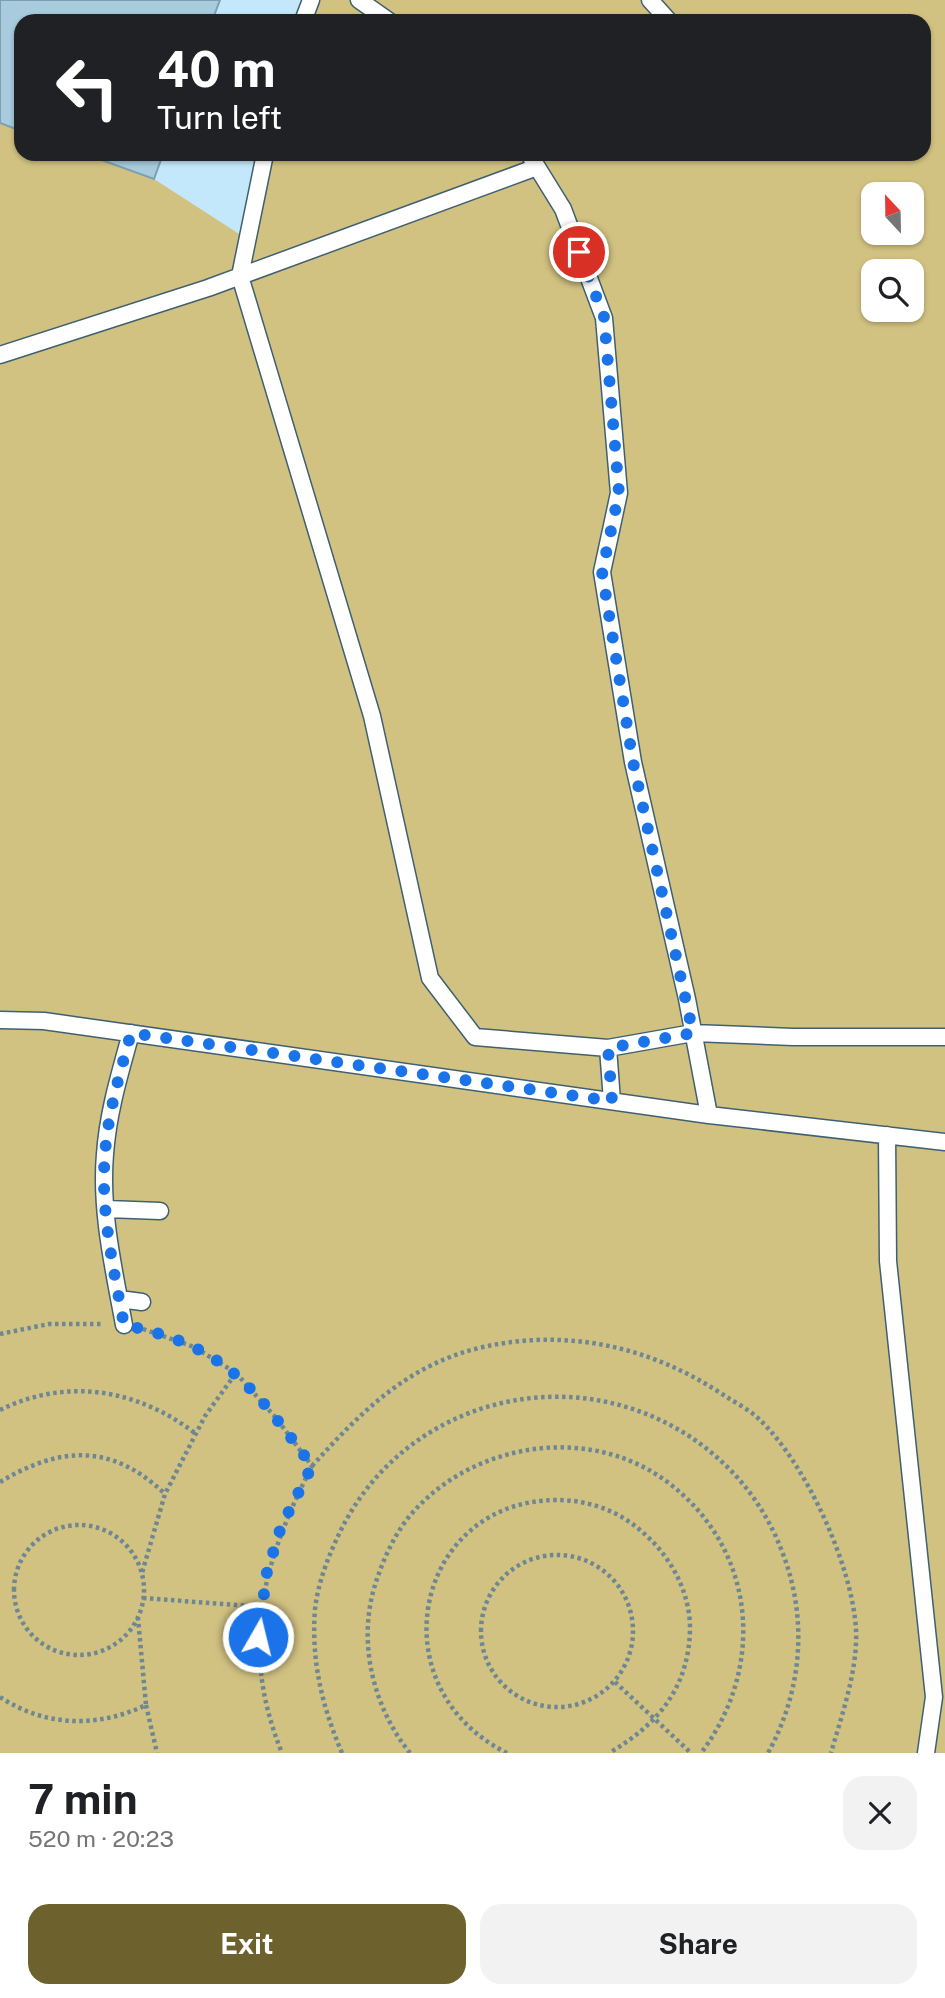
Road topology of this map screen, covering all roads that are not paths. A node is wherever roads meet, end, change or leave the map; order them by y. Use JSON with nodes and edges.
{"nodes":[{"id":1,"x":359,"y":0,"type":"edge"},
{"id":2,"x":650,"y":0,"type":"edge"},
{"id":3,"x":379,"y":14,"type":"edge"},
{"id":4,"x":663,"y":14,"type":"edge"},
{"id":5,"x":264,"y":161,"type":"edge"},
{"id":6,"x":530,"y":161,"type":"edge"},
{"id":7,"x":534,"y":161,"type":"edge"},
{"id":8,"x":240,"y":276,"type":"junction"},
{"id":9,"x":0,"y":355,"type":"edge"},
{"id":10,"x":0,"y":1020,"type":"edge"},
{"id":11,"x":131,"y":1033,"type":"junction"},
{"id":12,"x":693,"y":1033,"type":"junction"},
{"id":13,"x":945,"y":1037,"type":"edge"},
{"id":14,"x":608,"y":1048,"type":"junction"},
{"id":15,"x":612,"y":1101,"type":"junction"},
{"id":16,"x":709,"y":1115,"type":"junction"},
{"id":17,"x":887,"y":1135,"type":"junction"},
{"id":18,"x":945,"y":1142,"type":"edge"},
{"id":19,"x":107,"y":1209,"type":"junction"},
{"id":20,"x":160,"y":1211,"type":"dead end"},
{"id":21,"x":120,"y":1299,"type":"junction"},
{"id":22,"x":142,"y":1302,"type":"dead end"},
{"id":23,"x":124,"y":1325,"type":"road end"},
{"id":24,"x":926,"y":1753,"type":"edge"}],
"edges":[{"from":1,"to":3,"type":"lane"},
{"from":2,"to":4,"type":"lane"},
{"from":5,"to":8,"type":"lane"},
{"from":6,"to":8,"type":"lane"},
{"from":7,"to":12,"type":"lane"},
{"from":8,"to":9,"type":"lane"},
{"from":8,"to":14,"type":"lane"},
{"from":10,"to":11,"type":"lane"},
{"from":11,"to":15,"type":"lane"},
{"from":11,"to":19,"type":"lane"},
{"from":12,"to":13,"type":"lane"},
{"from":12,"to":14,"type":"lane"},
{"from":12,"to":16,"type":"lane"},
{"from":14,"to":15,"type":"lane"},
{"from":15,"to":16,"type":"lane"},
{"from":16,"to":17,"type":"lane"},
{"from":17,"to":18,"type":"lane"},
{"from":17,"to":24,"type":"lane"},
{"from":19,"to":20,"type":"lane"},
{"from":19,"to":21,"type":"lane"},
{"from":21,"to":22,"type":"lane"},
{"from":21,"to":23,"type":"lane"}]}
